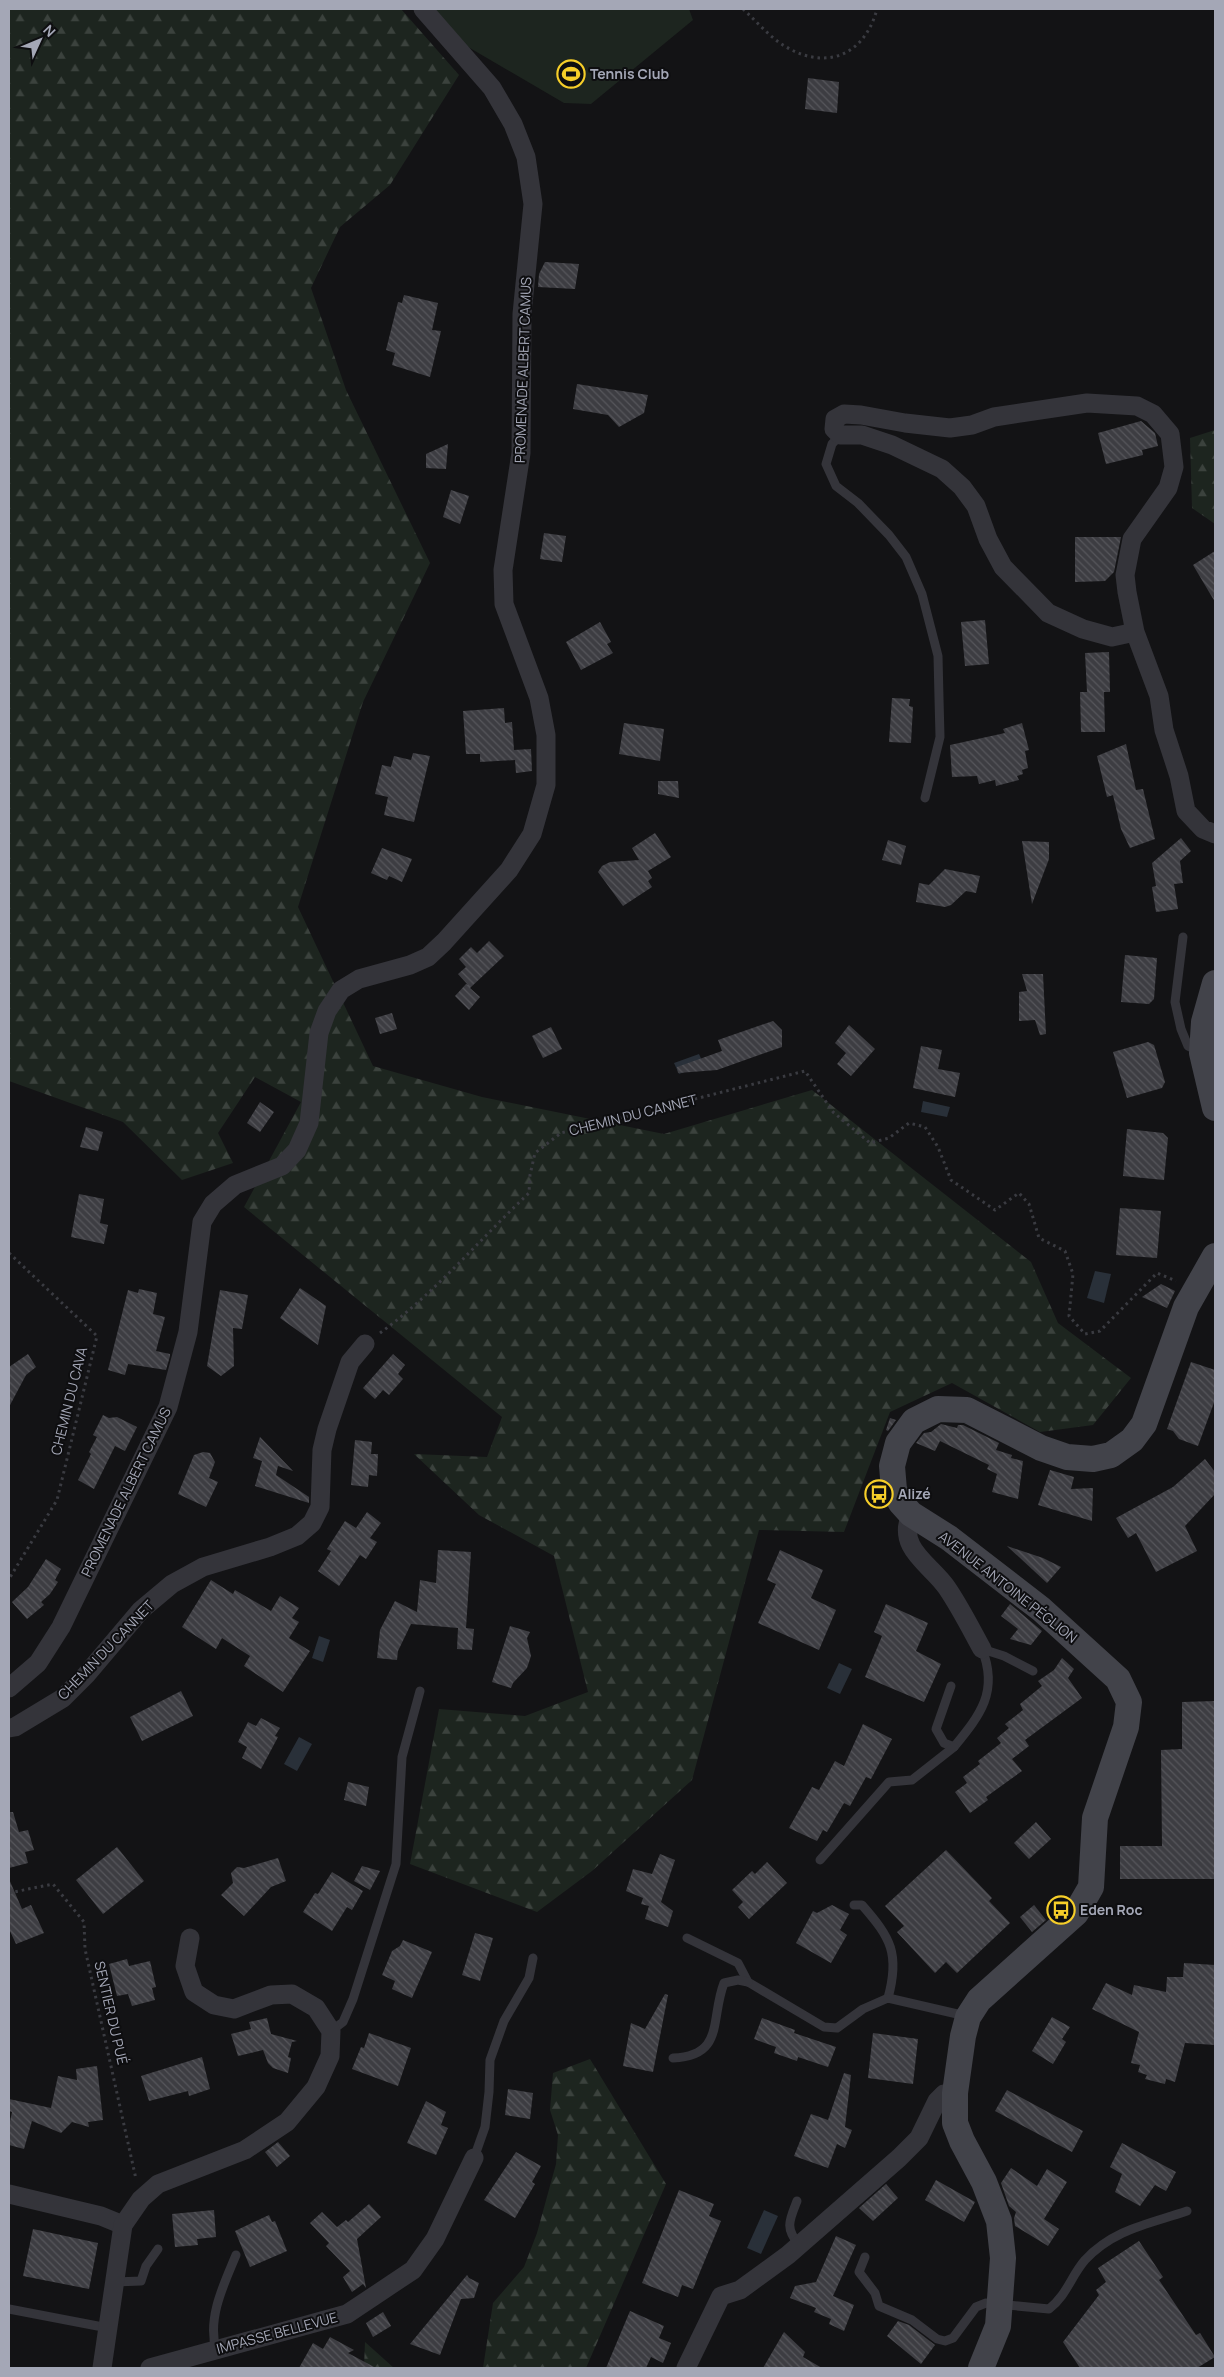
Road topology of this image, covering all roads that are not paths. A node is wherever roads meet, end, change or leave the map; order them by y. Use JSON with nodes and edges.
{"nodes":[{"id":1,"x":423,"y":9,"type":"edge"},
{"id":2,"x":840,"y":435,"type":"junction"},
{"id":3,"x":1135,"y":632,"type":"junction"},
{"id":4,"x":925,"y":798,"type":"dead end"},
{"id":5,"x":1215,"y":834,"type":"edge"},
{"id":6,"x":1183,"y":937,"type":"dead end"},
{"id":7,"x":1215,"y":983,"type":"edge"},
{"id":8,"x":1208,"y":1069,"type":"edge"},
{"id":9,"x":1215,"y":1108,"type":"edge"},
{"id":10,"x":1215,"y":1256,"type":"edge"},
{"id":11,"x":366,"y":1344,"type":"road end"},
{"id":12,"x":911,"y":1514,"type":"junction"},
{"id":13,"x":982,"y":1649,"type":"junction"},
{"id":14,"x":1033,"y":1670,"type":"dead end"},
{"id":15,"x":951,"y":1686,"type":"dead end"},
{"id":16,"x":9,"y":1688,"type":"edge"},
{"id":17,"x":420,"y":1691,"type":"dead end"},
{"id":18,"x":9,"y":1728,"type":"edge"},
{"id":19,"x":954,"y":1747,"type":"junction"},
{"id":20,"x":820,"y":1860,"type":"dead end"},
{"id":21,"x":854,"y":1905,"type":"dead end"},
{"id":22,"x":190,"y":1938,"type":"dead end"},
{"id":23,"x":687,"y":1938,"type":"dead end"},
{"id":24,"x":533,"y":1958,"type":"dead end"},
{"id":25,"x":748,"y":1982,"type":"junction"},
{"id":26,"x":888,"y":1998,"type":"junction"},
{"id":27,"x":968,"y":2017,"type":"junction"},
{"id":28,"x":332,"y":2031,"type":"junction"},
{"id":29,"x":673,"y":2058,"type":"dead end"},
{"id":30,"x":954,"y":2093,"type":"junction"},
{"id":31,"x":474,"y":2158,"type":"joint"},
{"id":32,"x":9,"y":2194,"type":"edge"},
{"id":33,"x":797,"y":2201,"type":"dead end"},
{"id":34,"x":1187,"y":2211,"type":"dead end"},
{"id":35,"x":123,"y":2225,"type":"junction"},
{"id":36,"x":799,"y":2245,"type":"junction"},
{"id":37,"x":158,"y":2249,"type":"dead end"},
{"id":38,"x":236,"y":2256,"type":"dead end"},
{"id":39,"x":865,"y":2257,"type":"dead end"},
{"id":40,"x":115,"y":2282,"type":"junction"},
{"id":41,"x":1001,"y":2304,"type":"junction"},
{"id":42,"x":9,"y":2309,"type":"edge"},
{"id":43,"x":108,"y":2328,"type":"junction"},
{"id":44,"x":216,"y":2349,"type":"junction"},
{"id":45,"x":102,"y":2368,"type":"edge"},
{"id":46,"x":150,"y":2368,"type":"edge"},
{"id":47,"x":686,"y":2368,"type":"edge"},
{"id":48,"x":982,"y":2368,"type":"edge"}],
"edges":[{"from":1,"to":16,"type":"street","name":"PROMENADE ALBERT CAMUS"},
{"from":2,"to":3,"type":"street"},
{"from":2,"to":3,"type":"street"},
{"from":2,"to":4,"type":"lane"},
{"from":3,"to":5,"type":"street"},
{"from":6,"to":8,"type":"lane"},
{"from":7,"to":8,"type":"street"},
{"from":8,"to":9,"type":"street"},
{"from":10,"to":12,"type":"street","name":"AVENUE ANTOINE PÉGLION"},
{"from":11,"to":18,"type":"street","name":"CHEMIN DU CANNET"},
{"from":12,"to":13,"type":"street"},
{"from":12,"to":27,"type":"street","name":"AVENUE ANTOINE PÉGLION"},
{"from":13,"to":14,"type":"lane"},
{"from":13,"to":19,"type":"lane"},
{"from":15,"to":19,"type":"lane"},
{"from":17,"to":28,"type":"lane"},
{"from":19,"to":20,"type":"lane"},
{"from":21,"to":26,"type":"lane"},
{"from":22,"to":28,"type":"street"},
{"from":23,"to":25,"type":"lane"},
{"from":24,"to":31,"type":"lane","name":"IMPASSE BELLEVUE"},
{"from":25,"to":26,"type":"lane"},
{"from":25,"to":29,"type":"lane"},
{"from":26,"to":27,"type":"lane"},
{"from":27,"to":30,"type":"street","name":"AVENUE ANTOINE PÉGLION"},
{"from":28,"to":35,"type":"street"},
{"from":30,"to":36,"type":"street"},
{"from":30,"to":41,"type":"street","name":"AVENUE ANTOINE PÉGLION"},
{"from":31,"to":44,"type":"street","name":"IMPASSE BELLEVUE"},
{"from":32,"to":35,"type":"street"},
{"from":33,"to":36,"type":"lane"},
{"from":34,"to":41,"type":"lane"},
{"from":35,"to":40,"type":"street"},
{"from":36,"to":47,"type":"street"},
{"from":37,"to":40,"type":"lane"},
{"from":38,"to":44,"type":"lane"},
{"from":39,"to":41,"type":"lane"},
{"from":40,"to":43,"type":"street"},
{"from":41,"to":48,"type":"street","name":"AVENUE ANTOINE PÉGLION"},
{"from":42,"to":43,"type":"lane"},
{"from":43,"to":45,"type":"street"},
{"from":44,"to":46,"type":"street","name":"IMPASSE BELLEVUE"}]}
